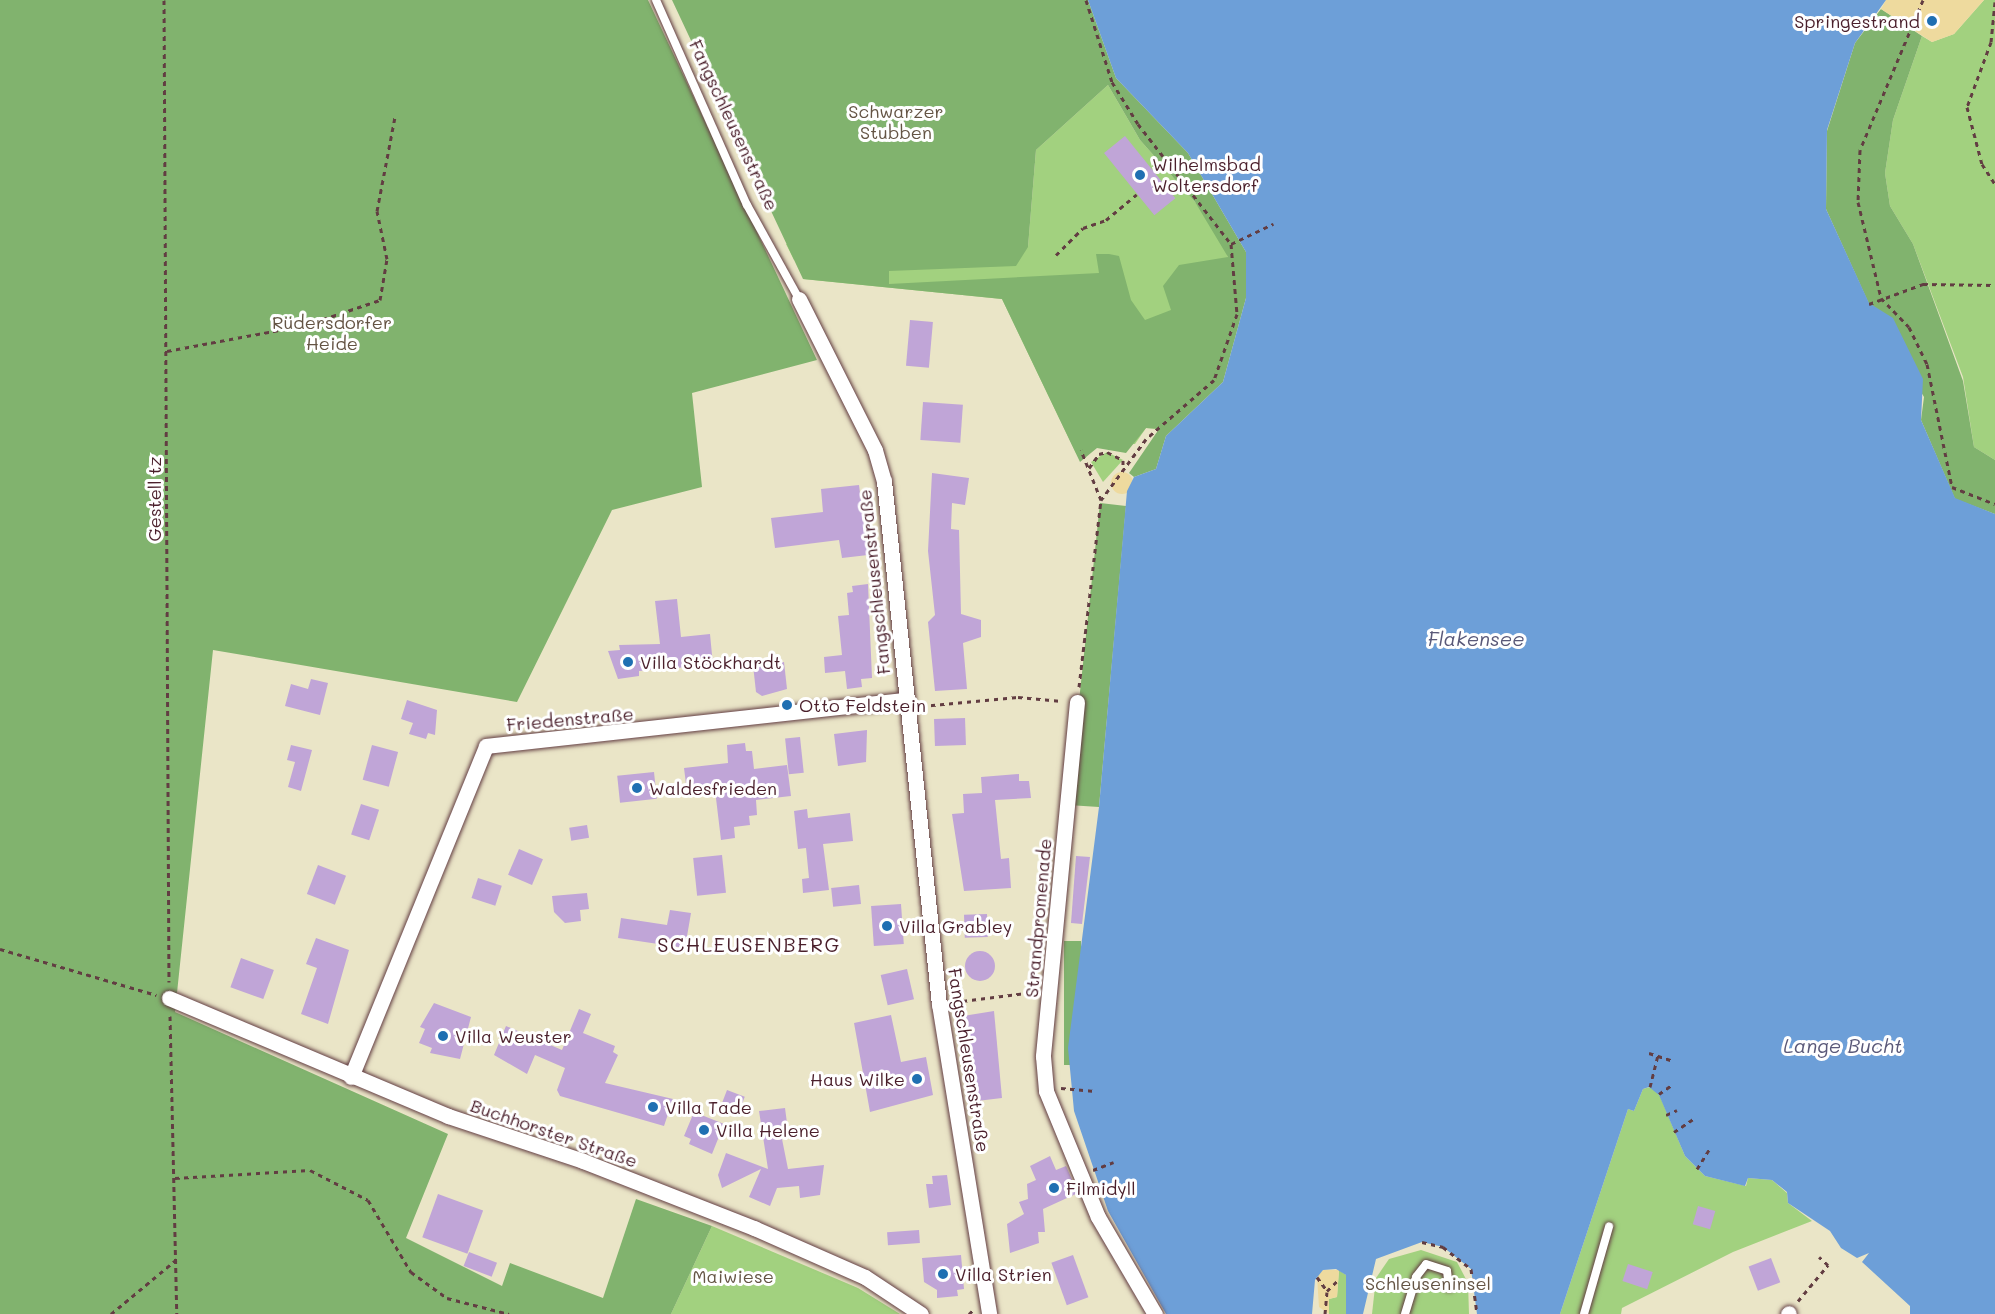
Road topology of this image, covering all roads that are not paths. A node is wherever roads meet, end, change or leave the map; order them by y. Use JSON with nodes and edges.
{"nodes":[{"id":1,"x":656,"y":0,"type":"edge"},
{"id":2,"x":799,"y":299,"type":"joint"},
{"id":3,"x":1077,"y":702,"type":"road end"},
{"id":4,"x":905,"y":704,"type":"junction"},
{"id":5,"x":169,"y":998,"type":"road end"},
{"id":6,"x":351,"y":1077,"type":"junction"},
{"id":7,"x":1609,"y":1227,"type":"dead end"},
{"id":8,"x":1449,"y":1287,"type":"dead end"},
{"id":9,"x":921,"y":1314,"type":"edge"},
{"id":10,"x":989,"y":1314,"type":"edge"},
{"id":11,"x":1155,"y":1314,"type":"edge"},
{"id":12,"x":1405,"y":1314,"type":"edge"},
{"id":13,"x":1584,"y":1314,"type":"edge"}],
"edges":[{"from":1,"to":2,"type":"lane","name":"Fangschleusenstraße"},
{"from":2,"to":4,"type":"street","name":"Fangschleusenstraße"},
{"from":3,"to":11,"type":"street","name":"Strandpromenade"},
{"from":4,"to":6,"type":"street","name":"Friedenstraße"},
{"from":4,"to":10,"type":"street","name":"Fangschleusenstraße"},
{"from":5,"to":6,"type":"street","name":"Buchhorster Straße"},
{"from":6,"to":9,"type":"street","name":"Buchhorster Straße"},
{"from":7,"to":13,"type":"lane"},
{"from":8,"to":12,"type":"lane"}]}
